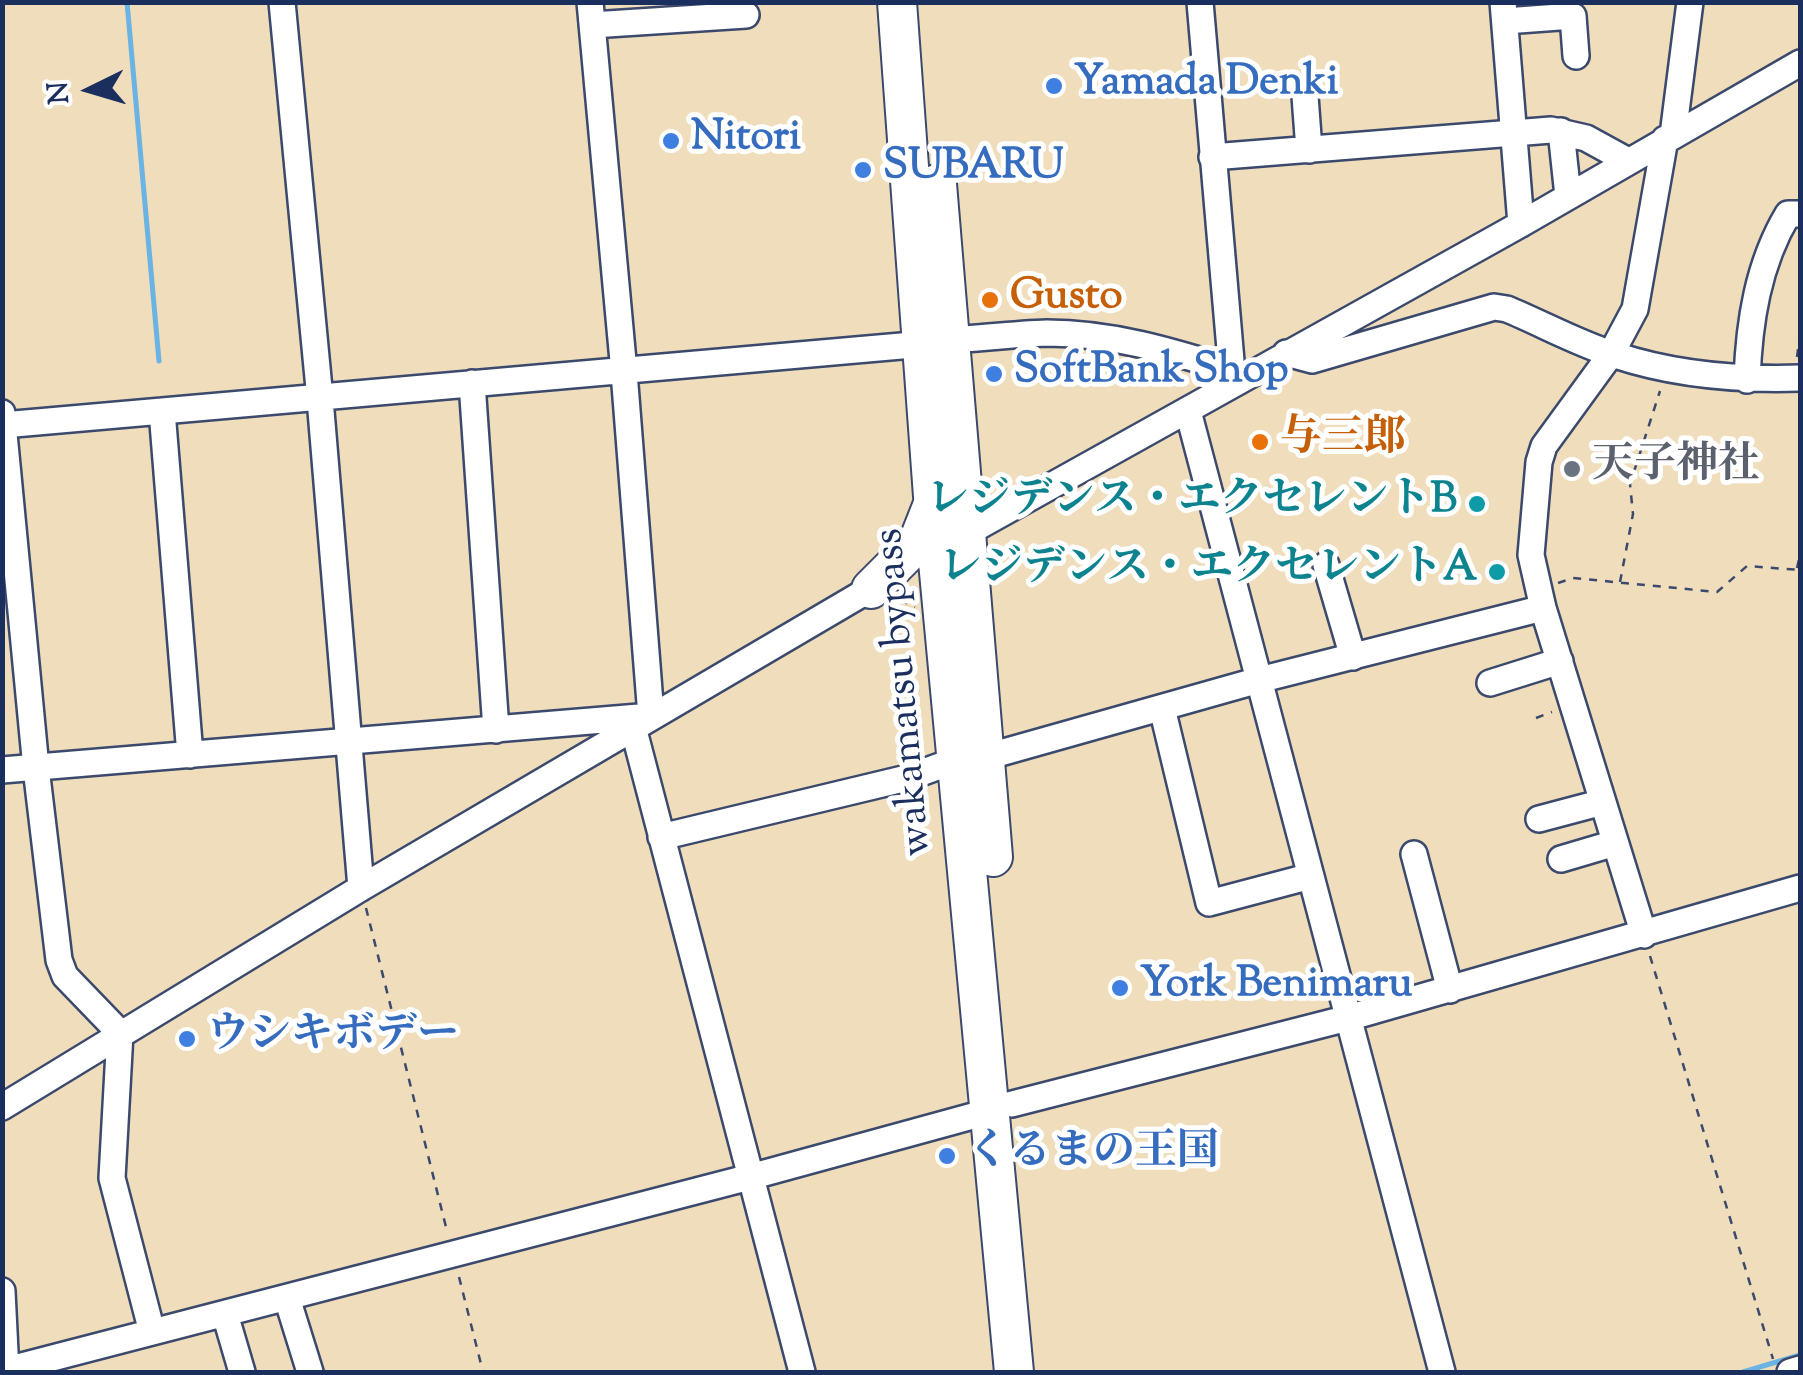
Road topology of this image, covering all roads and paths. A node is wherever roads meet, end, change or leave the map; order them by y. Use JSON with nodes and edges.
{"nodes":[{"id":1,"x":282,"y":2,"type":"edge"},
{"id":2,"x":897,"y":2,"type":"edge"},
{"id":3,"x":920,"y":2,"type":"edge"},
{"id":4,"x":1200,"y":2,"type":"edge"},
{"id":5,"x":1690,"y":2,"type":"edge"},
{"id":6,"x":1504,"y":12,"type":"edge"},
{"id":7,"x":591,"y":14,"type":"edge"},
{"id":8,"x":746,"y":15,"type":"dead end"},
{"id":9,"x":1576,"y":56,"type":"dead end"},
{"id":10,"x":1800,"y":63,"type":"edge"},
{"id":11,"x":1304,"y":96,"type":"dead end"},
{"id":12,"x":1562,"y":131,"type":"junction"},
{"id":13,"x":1515,"y":134,"type":"junction"},
{"id":14,"x":1669,"y":137,"type":"junction"},
{"id":15,"x":1309,"y":150,"type":"junction"},
{"id":16,"x":1212,"y":157,"type":"junction"},
{"id":17,"x":1628,"y":161,"type":"junction"},
{"id":18,"x":1568,"y":196,"type":"junction"},
{"id":19,"x":1800,"y":214,"type":"edge"},
{"id":20,"x":1521,"y":224,"type":"junction"},
{"id":21,"x":938,"y":342,"type":"junction"},
{"id":22,"x":1286,"y":353,"type":"junction"},
{"id":23,"x":1610,"y":354,"type":"junction"},
{"id":24,"x":1668,"y":369,"type":"junction"},
{"id":25,"x":624,"y":372,"type":"junction"},
{"id":26,"x":1232,"y":377,"type":"junction"},
{"id":27,"x":1800,"y":378,"type":"edge"},
{"id":28,"x":1747,"y":380,"type":"junction"},
{"id":29,"x":472,"y":383,"type":"junction"},
{"id":30,"x":320,"y":399,"type":"junction"},
{"id":31,"x":162,"y":411,"type":"junction"},
{"id":32,"x":1188,"y":411,"type":"junction"},
{"id":33,"x":2,"y":413,"type":"edge"},
{"id":34,"x":3,"y":425,"type":"edge"},
{"id":35,"x":934,"y":500,"type":"junction"},
{"id":36,"x":951,"y":542,"type":"junction"},
{"id":37,"x":1800,"y":556,"type":"edge"},
{"id":38,"x":1326,"y":565,"type":"dead end"},
{"id":39,"x":1799,"y":569,"type":"edge"},
{"id":40,"x":1620,"y":583,"type":"junction"},
{"id":41,"x":880,"y":595,"type":"junction"},
{"id":42,"x":1541,"y":598,"type":"junction"},
{"id":43,"x":12,"y":610,"type":"edge"},
{"id":44,"x":932,"y":617,"type":"junction"},
{"id":45,"x":1353,"y":657,"type":"junction"},
{"id":46,"x":1560,"y":661,"type":"junction"},
{"id":47,"x":1259,"y":680,"type":"junction"},
{"id":48,"x":1490,"y":683,"type":"dead end"},
{"id":49,"x":1162,"y":708,"type":"junction"},
{"id":50,"x":642,"y":722,"type":"junction"},
{"id":51,"x":496,"y":730,"type":"junction"},
{"id":52,"x":349,"y":740,"type":"junction"},
{"id":53,"x":190,"y":754,"type":"junction"},
{"id":54,"x":972,"y":758,"type":"junction"},
{"id":55,"x":36,"y":768,"type":"junction"},
{"id":56,"x":2,"y":770,"type":"edge"},
{"id":57,"x":1603,"y":802,"type":"junction"},
{"id":58,"x":1539,"y":819,"type":"dead end"},
{"id":59,"x":661,"y":837,"type":"junction"},
{"id":60,"x":1615,"y":843,"type":"junction"},
{"id":61,"x":1414,"y":854,"type":"dead end"},
{"id":62,"x":1561,"y":858,"type":"dead end"},
{"id":63,"x":1311,"y":876,"type":"junction"},
{"id":64,"x":361,"y":888,"type":"junction"},
{"id":65,"x":1800,"y":888,"type":"edge"},
{"id":66,"x":1644,"y":935,"type":"junction"},
{"id":67,"x":1450,"y":990,"type":"junction"},
{"id":68,"x":1348,"y":1018,"type":"junction"},
{"id":69,"x":120,"y":1033,"type":"junction"},
{"id":70,"x":2,"y":1107,"type":"edge"},
{"id":71,"x":1002,"y":1107,"type":"junction"},
{"id":72,"x":750,"y":1177,"type":"junction"},
{"id":73,"x":453,"y":1254,"type":"junction"},
{"id":74,"x":2,"y":1291,"type":"edge"},
{"id":75,"x":287,"y":1298,"type":"junction"},
{"id":76,"x":225,"y":1314,"type":"junction"},
{"id":77,"x":152,"y":1332,"type":"junction"},
{"id":78,"x":1771,"y":1352,"type":"dead end"},
{"id":79,"x":1800,"y":1370,"type":"edge"},
{"id":80,"x":6,"y":1372,"type":"edge"},
{"id":81,"x":242,"y":1372,"type":"edge"},
{"id":82,"x":310,"y":1372,"type":"edge"},
{"id":83,"x":483,"y":1372,"type":"edge"},
{"id":84,"x":802,"y":1372,"type":"edge"},
{"id":85,"x":1014,"y":1372,"type":"edge"},
{"id":86,"x":1036,"y":1372,"type":"edge"},
{"id":87,"x":1442,"y":1372,"type":"edge"},
{"id":88,"x":1790,"y":1372,"type":"edge"}],
"edges":[{"from":1,"to":30,"type":"street"},
{"from":2,"to":21,"type":"highway","name":"wakamatsu bypass"},
{"from":3,"to":21,"type":"highway","name":"wakamatsu bypass"},
{"from":4,"to":16,"type":"street"},
{"from":5,"to":14,"type":"street"},
{"from":6,"to":9,"type":"street"},
{"from":6,"to":13,"type":"street"},
{"from":7,"to":8,"type":"street"},
{"from":7,"to":25,"type":"street"},
{"from":10,"to":14,"type":"street"},
{"from":11,"to":15,"type":"street"},
{"from":12,"to":13,"type":"street"},
{"from":12,"to":17,"type":"street"},
{"from":12,"to":18,"type":"street"},
{"from":13,"to":15,"type":"street"},
{"from":13,"to":20,"type":"street"},
{"from":14,"to":17,"type":"street"},
{"from":14,"to":23,"type":"street"},
{"from":15,"to":16,"type":"street"},
{"from":16,"to":26,"type":"street"},
{"from":17,"to":18,"type":"street"},
{"from":18,"to":20,"type":"street"},
{"from":19,"to":28,"type":"street"},
{"from":20,"to":22,"type":"street"},
{"from":21,"to":25,"type":"street"},
{"from":21,"to":26,"type":"street"},
{"from":21,"to":35,"type":"highway","name":"wakamatsu bypass"},
{"from":21,"to":36,"type":"highway","name":"wakamatsu bypass"},
{"from":22,"to":23,"type":"street"},
{"from":22,"to":26,"type":"street"},
{"from":23,"to":24,"type":"street"},
{"from":23,"to":42,"type":"street"},
{"from":24,"to":28,"type":"street"},
{"from":24,"to":40,"type":"path"},
{"from":25,"to":29,"type":"street"},
{"from":25,"to":50,"type":"street"},
{"from":26,"to":32,"type":"street"},
{"from":27,"to":28,"type":"street"},
{"from":29,"to":30,"type":"street"},
{"from":29,"to":51,"type":"street"},
{"from":30,"to":31,"type":"street"},
{"from":30,"to":52,"type":"street"},
{"from":31,"to":34,"type":"street"},
{"from":31,"to":53,"type":"street"},
{"from":32,"to":36,"type":"street"},
{"from":32,"to":47,"type":"street"},
{"from":33,"to":34,"type":"street"},
{"from":34,"to":43,"type":"street"},
{"from":35,"to":36,"type":"highway","name":"wakamatsu bypass"},
{"from":35,"to":41,"type":"highway"},
{"from":36,"to":41,"type":"street"},
{"from":36,"to":44,"type":"highway","name":"wakamatsu bypass"},
{"from":36,"to":54,"type":"highway","name":"wakamatsu bypass"},
{"from":37,"to":39,"type":"path"},
{"from":38,"to":45,"type":"street"},
{"from":39,"to":40,"type":"path"},
{"from":40,"to":42,"type":"path"},
{"from":41,"to":44,"type":"path"},
{"from":41,"to":44,"type":"highway"},
{"from":41,"to":50,"type":"street"},
{"from":42,"to":45,"type":"street"},
{"from":42,"to":46,"type":"street"},
{"from":43,"to":55,"type":"street"},
{"from":44,"to":54,"type":"highway","name":"wakamatsu bypass"},
{"from":45,"to":47,"type":"street"},
{"from":46,"to":48,"type":"street"},
{"from":46,"to":57,"type":"street"},
{"from":47,"to":49,"type":"street"},
{"from":47,"to":63,"type":"street"},
{"from":49,"to":54,"type":"street"},
{"from":49,"to":63,"type":"street"},
{"from":50,"to":51,"type":"street"},
{"from":50,"to":59,"type":"street"},
{"from":50,"to":64,"type":"street"},
{"from":51,"to":52,"type":"street"},
{"from":52,"to":53,"type":"street"},
{"from":52,"to":64,"type":"street"},
{"from":53,"to":55,"type":"street"},
{"from":54,"to":59,"type":"street"},
{"from":54,"to":71,"type":"highway","name":"wakamatsu bypass"},
{"from":55,"to":56,"type":"street"},
{"from":55,"to":69,"type":"street"},
{"from":57,"to":58,"type":"street"},
{"from":57,"to":60,"type":"street"},
{"from":59,"to":72,"type":"street"},
{"from":60,"to":62,"type":"street"},
{"from":60,"to":66,"type":"street"},
{"from":61,"to":67,"type":"street"},
{"from":63,"to":68,"type":"street"},
{"from":64,"to":69,"type":"street"},
{"from":64,"to":73,"type":"path"},
{"from":65,"to":66,"type":"street"},
{"from":66,"to":67,"type":"street"},
{"from":66,"to":78,"type":"path"},
{"from":67,"to":68,"type":"street"},
{"from":68,"to":71,"type":"street"},
{"from":68,"to":87,"type":"street"},
{"from":69,"to":70,"type":"street"},
{"from":69,"to":77,"type":"street"},
{"from":71,"to":72,"type":"street"},
{"from":71,"to":85,"type":"highway","name":"wakamatsu bypass"},
{"from":71,"to":86,"type":"highway","name":"wakamatsu bypass"},
{"from":72,"to":73,"type":"street"},
{"from":72,"to":84,"type":"street"},
{"from":73,"to":75,"type":"street"},
{"from":73,"to":83,"type":"path"},
{"from":74,"to":80,"type":"street"},
{"from":75,"to":76,"type":"street"},
{"from":75,"to":82,"type":"street"},
{"from":76,"to":77,"type":"street"},
{"from":76,"to":81,"type":"street"},
{"from":77,"to":80,"type":"street"},
{"from":79,"to":88,"type":"street"}]}
